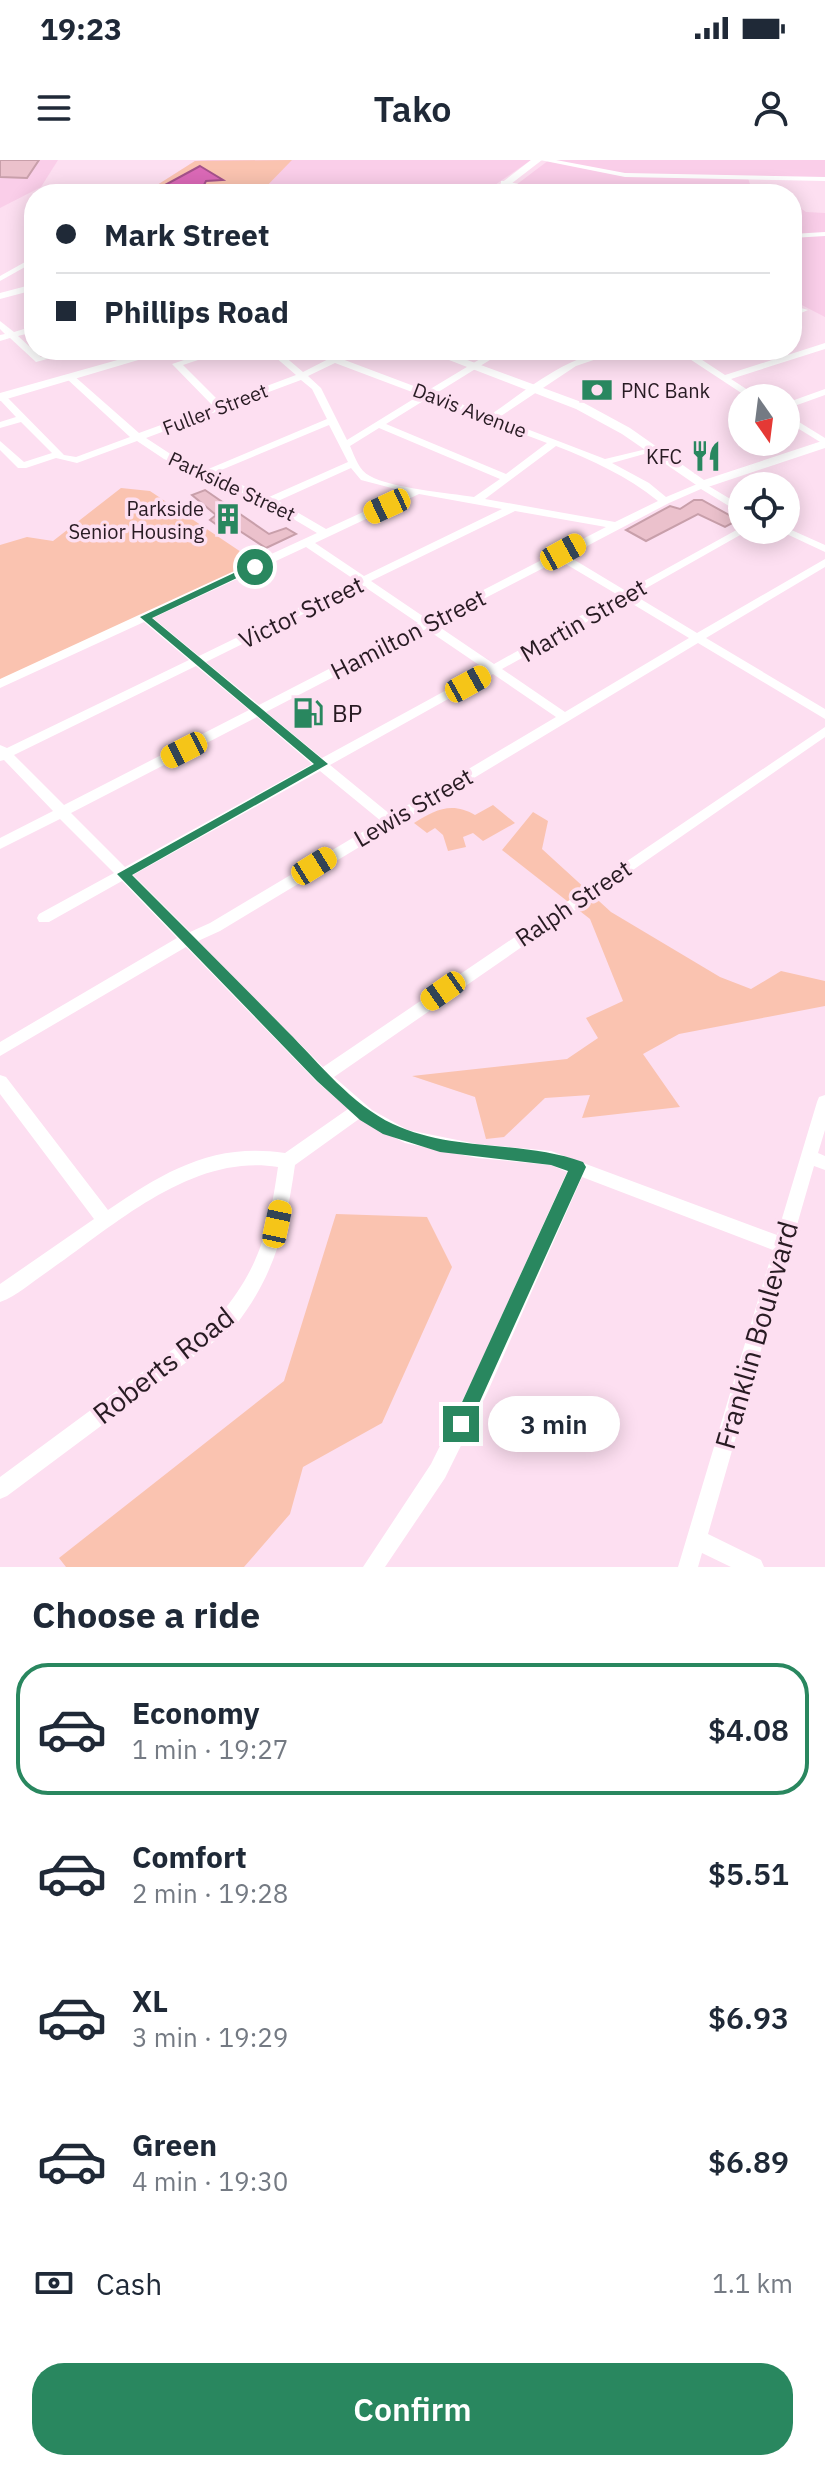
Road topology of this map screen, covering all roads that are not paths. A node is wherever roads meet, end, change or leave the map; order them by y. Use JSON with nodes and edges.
{"nodes":[{"id":1,"x":537,"y":160,"type":"edge"},
{"id":2,"x":544,"y":160,"type":"edge"},
{"id":3,"x":825,"y":179,"type":"edge"},
{"id":4,"x":504,"y":183,"type":"joint"},
{"id":5,"x":508,"y":184,"type":"edge"},
{"id":6,"x":825,"y":234,"type":"edge"},
{"id":7,"x":802,"y":235,"type":"edge"},
{"id":8,"x":24,"y":265,"type":"edge"},
{"id":9,"x":0,"y":279,"type":"edge"},
{"id":10,"x":24,"y":290,"type":"edge"},
{"id":11,"x":0,"y":296,"type":"edge"},
{"id":12,"x":0,"y":324,"type":"edge"},
{"id":13,"x":24,"y":332,"type":"edge"},
{"id":14,"x":12,"y":335,"type":"junction"},
{"id":15,"x":0,"y":338,"type":"edge"},
{"id":16,"x":24,"y":346,"type":"edge"},
{"id":17,"x":825,"y":346,"type":"edge"},
{"id":18,"x":802,"y":353,"type":"edge"},
{"id":19,"x":130,"y":360,"type":"edge"},
{"id":20,"x":190,"y":360,"type":"edge"},
{"id":21,"x":284,"y":360,"type":"edge"},
{"id":22,"x":336,"y":360,"type":"joint"},
{"id":23,"x":456,"y":360,"type":"edge"},
{"id":24,"x":486,"y":360,"type":"edge"},
{"id":25,"x":586,"y":360,"type":"edge"},
{"id":26,"x":696,"y":360,"type":"edge"},
{"id":27,"x":781,"y":360,"type":"edge"},
{"id":28,"x":475,"y":367,"type":"junction"},
{"id":29,"x":302,"y":376,"type":"junction"},
{"id":30,"x":70,"y":377,"type":"junction"},
{"id":31,"x":724,"y":378,"type":"junction"},
{"id":32,"x":733,"y":384,"type":"edge"},
{"id":33,"x":535,"y":388,"type":"junction"},
{"id":34,"x":825,"y":392,"type":"edge"},
{"id":35,"x":4,"y":394,"type":"edge"},
{"id":36,"x":430,"y":394,"type":"junction"},
{"id":37,"x":800,"y":401,"type":"edge"},
{"id":38,"x":220,"y":407,"type":"junction"},
{"id":39,"x":22,"y":418,"type":"junction"},
{"id":40,"x":491,"y":418,"type":"junction"},
{"id":41,"x":333,"y":420,"type":"junction"},
{"id":42,"x":0,"y":425,"type":"edge"},
{"id":43,"x":380,"y":425,"type":"junction"},
{"id":44,"x":800,"y":426,"type":"edge"},
{"id":45,"x":138,"y":438,"type":"junction"},
{"id":46,"x":554,"y":443,"type":"junction"},
{"id":47,"x":825,"y":443,"type":"edge"},
{"id":48,"x":0,"y":444,"type":"edge"},
{"id":49,"x":345,"y":445,"type":"junction"},
{"id":50,"x":651,"y":449,"type":"junction"},
{"id":51,"x":59,"y":454,"type":"junction"},
{"id":52,"x":604,"y":462,"type":"junction"},
{"id":53,"x":354,"y":463,"type":"junction"},
{"id":54,"x":204,"y":474,"type":"junction"},
{"id":55,"x":507,"y":478,"type":"junction"},
{"id":56,"x":702,"y":485,"type":"junction"},
{"id":57,"x":417,"y":491,"type":"junction"},
{"id":58,"x":269,"y":501,"type":"junction"},
{"id":59,"x":476,"y":501,"type":"junction"},
{"id":60,"x":665,"y":501,"type":"junction"},
{"id":61,"x":728,"y":502,"type":"edge"},
{"id":62,"x":514,"y":507,"type":"junction"},
{"id":63,"x":613,"y":525,"type":"junction"},
{"id":64,"x":326,"y":534,"type":"junction"},
{"id":65,"x":800,"y":538,"type":"edge"},
{"id":66,"x":728,"y":539,"type":"edge"},
{"id":67,"x":308,"y":543,"type":"junction"},
{"id":68,"x":825,"y":549,"type":"edge"},
{"id":69,"x":559,"y":555,"type":"junction"},
{"id":70,"x":825,"y":562,"type":"edge"},
{"id":71,"x":364,"y":581,"type":"junction"},
{"id":72,"x":626,"y":595,"type":"junction"},
{"id":73,"x":145,"y":617,"type":"junction"},
{"id":74,"x":425,"y":625,"type":"junction"},
{"id":75,"x":697,"y":637,"type":"junction"},
{"id":76,"x":197,"y":663,"type":"junction"},
{"id":77,"x":492,"y":671,"type":"junction"},
{"id":78,"x":0,"y":684,"type":"edge"},
{"id":79,"x":258,"y":711,"type":"junction"},
{"id":80,"x":825,"y":715,"type":"edge"},
{"id":81,"x":564,"y":717,"type":"junction"},
{"id":82,"x":825,"y":731,"type":"edge"},
{"id":83,"x":2,"y":754,"type":"edge"},
{"id":84,"x":322,"y":764,"type":"junction"},
{"id":85,"x":62,"y":812,"type":"junction"},
{"id":86,"x":389,"y":821,"type":"junction"},
{"id":87,"x":0,"y":844,"type":"edge"},
{"id":88,"x":123,"y":874,"type":"junction"},
{"id":89,"x":44,"y":918,"type":"dead end"},
{"id":90,"x":188,"y":940,"type":"junction"},
{"id":91,"x":0,"y":1050,"type":"edge"},
{"id":92,"x":322,"y":1076,"type":"junction"},
{"id":93,"x":0,"y":1082,"type":"edge"},
{"id":94,"x":825,"y":1102,"type":"edge"},
{"id":95,"x":359,"y":1110,"type":"junction"},
{"id":96,"x":817,"y":1160,"type":"edge"},
{"id":97,"x":287,"y":1161,"type":"junction"},
{"id":98,"x":578,"y":1167,"type":"junction"},
{"id":99,"x":106,"y":1221,"type":"junction"},
{"id":100,"x":782,"y":1245,"type":"junction"},
{"id":101,"x":0,"y":1294,"type":"edge"},
{"id":102,"x":0,"y":1489,"type":"edge"},
{"id":103,"x":696,"y":1539,"type":"junction"},
{"id":104,"x":373,"y":1567,"type":"edge"},
{"id":105,"x":688,"y":1567,"type":"edge"},
{"id":106,"x":754,"y":1567,"type":"edge"}],
"edges":[{"from":1,"to":4,"type":"main road"},
{"from":2,"to":3,"type":"street"},
{"from":4,"to":5,"type":"street"},
{"from":6,"to":7,"type":"street"},
{"from":8,"to":9,"type":"street"},
{"from":10,"to":11,"type":"street"},
{"from":12,"to":14,"type":"street"},
{"from":13,"to":14,"type":"street"},
{"from":14,"to":15,"type":"street"},
{"from":14,"to":16,"type":"street"},
{"from":17,"to":18,"type":"street"},
{"from":19,"to":30,"type":"main road"},
{"from":20,"to":38,"type":"street"},
{"from":21,"to":29,"type":"street"},
{"from":22,"to":29,"type":"street","name":"Fuller Street"},
{"from":22,"to":36,"type":"street","name":"Davis Avenue"},
{"from":23,"to":28,"type":"main road"},
{"from":24,"to":28,"type":"street"},
{"from":25,"to":33,"type":"street"},
{"from":26,"to":31,"type":"street"},
{"from":27,"to":31,"type":"street"},
{"from":28,"to":33,"type":"main road"},
{"from":28,"to":36,"type":"street"},
{"from":29,"to":38,"type":"street","name":"Fuller Street"},
{"from":29,"to":41,"type":"street"},
{"from":30,"to":35,"type":"main road"},
{"from":30,"to":45,"type":"street","name":"Parkside Street"},
{"from":31,"to":32,"type":"street"},
{"from":33,"to":40,"type":"street"},
{"from":33,"to":50,"type":"main road"},
{"from":34,"to":37,"type":"street"},
{"from":35,"to":39,"type":"street"},
{"from":36,"to":40,"type":"street","name":"Davis Avenue"},
{"from":36,"to":43,"type":"street"},
{"from":38,"to":45,"type":"street","name":"Fuller Street"},
{"from":39,"to":42,"type":"street"},
{"from":39,"to":51,"type":"street"},
{"from":40,"to":46,"type":"street","name":"Davis Avenue"},
{"from":41,"to":49,"type":"street"},
{"from":41,"to":54,"type":"street"},
{"from":43,"to":49,"type":"street"},
{"from":43,"to":55,"type":"street"},
{"from":44,"to":47,"type":"street"},
{"from":45,"to":51,"type":"street","name":"Fuller Street"},
{"from":45,"to":54,"type":"street","name":"Parkside Street"},
{"from":46,"to":52,"type":"street","name":"Davis Avenue"},
{"from":46,"to":55,"type":"street"},
{"from":47,"to":56,"type":"main road","name":"Hamilton Street"},
{"from":48,"to":51,"type":"street"},
{"from":49,"to":53,"type":"street"},
{"from":50,"to":52,"type":"street"},
{"from":50,"to":56,"type":"main road"},
{"from":52,"to":60,"type":"street","name":"Davis Avenue"},
{"from":53,"to":57,"type":"street"},
{"from":53,"to":58,"type":"street"},
{"from":54,"to":58,"type":"street","name":"Parkside Street"},
{"from":55,"to":59,"type":"street"},
{"from":56,"to":60,"type":"street","name":"Hamilton Street"},
{"from":56,"to":61,"type":"street"},
{"from":57,"to":59,"type":"street"},
{"from":57,"to":64,"type":"street"},
{"from":58,"to":64,"type":"street","name":"Parkside Street"},
{"from":59,"to":62,"type":"street"},
{"from":60,"to":63,"type":"street","name":"Hamilton Street"},
{"from":62,"to":63,"type":"street"},
{"from":62,"to":71,"type":"street","name":"Victor Street"},
{"from":63,"to":69,"type":"street","name":"Hamilton Street"},
{"from":64,"to":67,"type":"street"},
{"from":65,"to":68,"type":"street"},
{"from":66,"to":72,"type":"street","name":"Martin Street"},
{"from":67,"to":71,"type":"street"},
{"from":67,"to":73,"type":"street"},
{"from":69,"to":72,"type":"street"},
{"from":69,"to":74,"type":"street","name":"Hamilton Street"},
{"from":70,"to":75,"type":"street","name":"Lewis Street"},
{"from":71,"to":74,"type":"street"},
{"from":71,"to":76,"type":"street","name":"Victor Street"},
{"from":72,"to":75,"type":"street"},
{"from":72,"to":77,"type":"street","name":"Martin Street"},
{"from":73,"to":76,"type":"street"},
{"from":73,"to":78,"type":"street"},
{"from":74,"to":77,"type":"street"},
{"from":74,"to":79,"type":"street","name":"Hamilton Street"},
{"from":75,"to":80,"type":"street"},
{"from":75,"to":81,"type":"street","name":"Lewis Street"},
{"from":76,"to":79,"type":"street"},
{"from":76,"to":83,"type":"street","name":"Victor Street"},
{"from":77,"to":81,"type":"street"},
{"from":77,"to":84,"type":"street","name":"Martin Street"},
{"from":79,"to":84,"type":"street"},
{"from":79,"to":85,"type":"street","name":"Hamilton Street"},
{"from":81,"to":86,"type":"street","name":"Lewis Street"},
{"from":82,"to":92,"type":"street","name":"Ralph Street"},
{"from":83,"to":85,"type":"street"},
{"from":84,"to":86,"type":"street"},
{"from":84,"to":88,"type":"street","name":"Martin Street"},
{"from":85,"to":87,"type":"street","name":"Hamilton Street"},
{"from":85,"to":88,"type":"street"},
{"from":86,"to":90,"type":"street","name":"Lewis Street"},
{"from":88,"to":89,"type":"street","name":"Martin Street"},
{"from":88,"to":90,"type":"street"},
{"from":90,"to":91,"type":"street","name":"Lewis Street"},
{"from":90,"to":92,"type":"street"},
{"from":92,"to":95,"type":"street"},
{"from":93,"to":99,"type":"street"},
{"from":94,"to":96,"type":"street","name":"Franklin Boulevard"},
{"from":95,"to":97,"type":"street"},
{"from":95,"to":98,"type":"street"},
{"from":96,"to":100,"type":"street","name":"Franklin Boulevard"},
{"from":97,"to":99,"type":"street"},
{"from":97,"to":102,"type":"street","name":"Roberts Road"},
{"from":98,"to":100,"type":"street"},
{"from":98,"to":104,"type":"street"},
{"from":99,"to":101,"type":"street"},
{"from":100,"to":103,"type":"street","name":"Franklin Boulevard"},
{"from":103,"to":105,"type":"street","name":"Franklin Boulevard"},
{"from":103,"to":106,"type":"street"}]}
